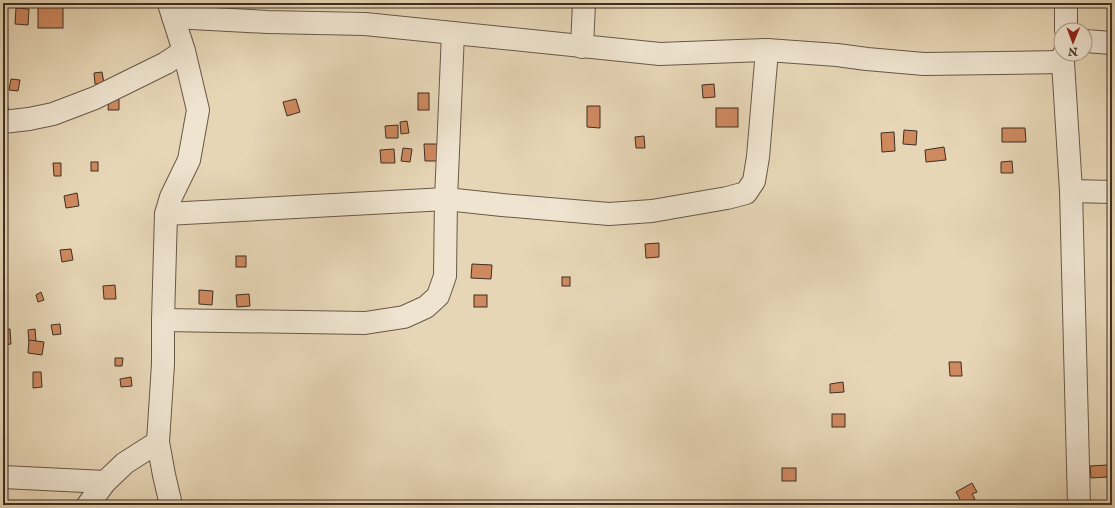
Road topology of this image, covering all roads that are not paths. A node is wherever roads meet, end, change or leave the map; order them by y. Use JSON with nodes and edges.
{"nodes":[{"id":1,"x":584,"y":3,"type":"edge"},
{"id":2,"x":1066,"y":3,"type":"edge"},
{"id":3,"x":171,"y":10,"type":"edge"},
{"id":4,"x":1066,"y":22,"type":"edge"},
{"id":5,"x":453,"y":33,"type":"junction"},
{"id":6,"x":1093,"y":42,"type":"edge"},
{"id":7,"x":1112,"y":43,"type":"edge"},
{"id":8,"x":582,"y":47,"type":"junction"},
{"id":9,"x":767,"y":50,"type":"junction"},
{"id":10,"x":184,"y":51,"type":"junction"},
{"id":11,"x":1053,"y":58,"type":"edge"},
{"id":12,"x":1063,"y":62,"type":"edge"},
{"id":13,"x":3,"y":122,"type":"edge"},
{"id":14,"x":1071,"y":192,"type":"junction"},
{"id":15,"x":1112,"y":192,"type":"edge"},
{"id":16,"x":446,"y":198,"type":"junction"},
{"id":17,"x":166,"y":214,"type":"junction"},
{"id":18,"x":163,"y":320,"type":"junction"},
{"id":19,"x":158,"y":442,"type":"junction"},
{"id":20,"x":3,"y":477,"type":"edge"},
{"id":21,"x":105,"y":482,"type":"junction"},
{"id":22,"x":88,"y":505,"type":"edge"},
{"id":23,"x":171,"y":505,"type":"edge"},
{"id":24,"x":1079,"y":505,"type":"edge"}],
"edges":[{"from":1,"to":8,"type":"street"},
{"from":2,"to":4,"type":"street"},
{"from":3,"to":5,"type":"street"},
{"from":3,"to":10,"type":"street"},
{"from":5,"to":8,"type":"street"},
{"from":5,"to":16,"type":"street"},
{"from":6,"to":7,"type":"street"},
{"from":8,"to":9,"type":"street"},
{"from":9,"to":11,"type":"street"},
{"from":9,"to":16,"type":"street"},
{"from":10,"to":13,"type":"street"},
{"from":10,"to":17,"type":"street"},
{"from":12,"to":14,"type":"street"},
{"from":14,"to":15,"type":"street"},
{"from":14,"to":24,"type":"street"},
{"from":16,"to":17,"type":"street"},
{"from":16,"to":18,"type":"street"},
{"from":17,"to":18,"type":"street"},
{"from":18,"to":19,"type":"street"},
{"from":19,"to":21,"type":"street"},
{"from":19,"to":23,"type":"street"},
{"from":20,"to":21,"type":"street"},
{"from":21,"to":22,"type":"street"}]}
